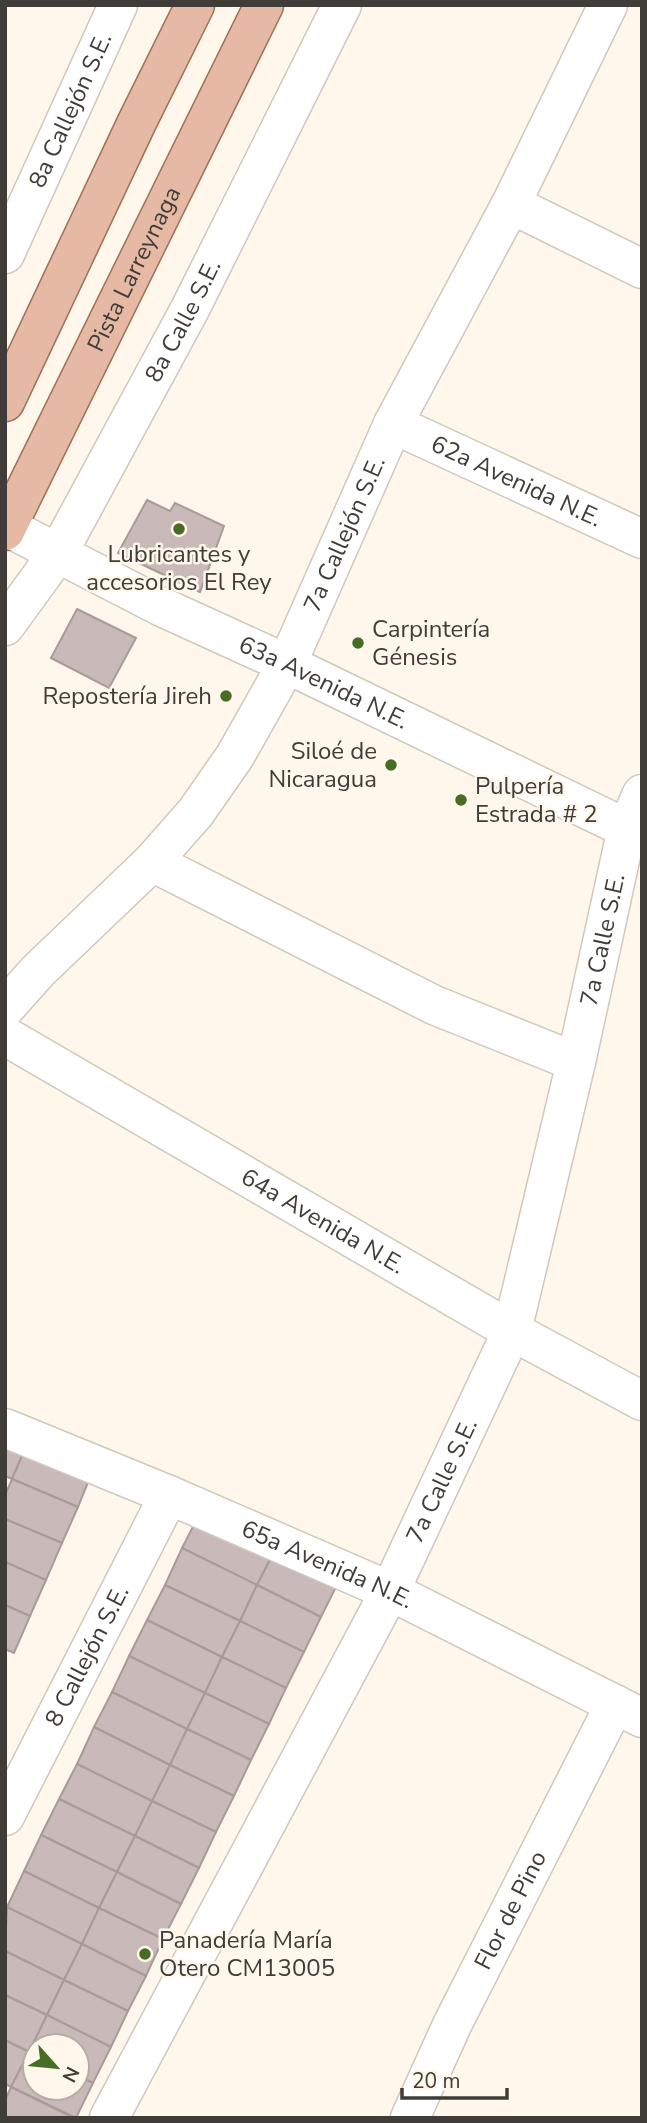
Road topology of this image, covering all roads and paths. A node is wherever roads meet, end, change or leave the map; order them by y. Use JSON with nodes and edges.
{"nodes":[{"id":1,"x":118,"y":5,"type":"edge"},
{"id":2,"x":195,"y":5,"type":"edge"},
{"id":3,"x":264,"y":5,"type":"edge"},
{"id":4,"x":342,"y":5,"type":"edge"},
{"id":5,"x":608,"y":5,"type":"edge"},
{"id":6,"x":511,"y":204,"type":"junction"},
{"id":7,"x":5,"y":254,"type":"edge"},
{"id":8,"x":642,"y":269,"type":"edge"},
{"id":9,"x":5,"y":402,"type":"edge"},
{"id":10,"x":393,"y":424,"type":"junction"},
{"id":11,"x":6,"y":528,"type":"edge"},
{"id":12,"x":642,"y":539,"type":"edge"},
{"id":13,"x":58,"y":553,"type":"junction"},
{"id":14,"x":5,"y":626,"type":"edge"},
{"id":15,"x":287,"y":664,"type":"junction"},
{"id":16,"x":642,"y":794,"type":"edge"},
{"id":17,"x":634,"y":832,"type":"edge"},
{"id":18,"x":152,"y":862,"type":"junction"},
{"id":19,"x":5,"y":1008,"type":"edge"},
{"id":20,"x":5,"y":1036,"type":"edge"},
{"id":21,"x":576,"y":1062,"type":"junction"},
{"id":22,"x":512,"y":1331,"type":"junction"},
{"id":23,"x":642,"y":1401,"type":"edge"},
{"id":24,"x":5,"y":1428,"type":"edge"},
{"id":25,"x":169,"y":1495,"type":"junction"},
{"id":26,"x":390,"y":1591,"type":"junction"},
{"id":27,"x":628,"y":1711,"type":"edge"},
{"id":28,"x":5,"y":1816,"type":"edge"},
{"id":29,"x":109,"y":2118,"type":"edge"},
{"id":30,"x":410,"y":2118,"type":"edge"}],
"edges":[{"from":1,"to":7,"type":"street","name":"8a Callejón S.E."},
{"from":2,"to":9,"type":"main road"},
{"from":3,"to":11,"type":"main road","name":"Pista Larreynaga"},
{"from":4,"to":13,"type":"street","name":"8a Calle S.E."},
{"from":5,"to":6,"type":"street","name":"7a Callejón S.E."},
{"from":6,"to":8,"type":"street"},
{"from":6,"to":10,"type":"street","name":"7a Callejón S.E."},
{"from":10,"to":12,"type":"street","name":"62a Avenida N.E."},
{"from":10,"to":15,"type":"street","name":"7a Callejón S.E."},
{"from":11,"to":13,"type":"street","name":"63a Avenida N.E."},
{"from":13,"to":14,"type":"street","name":"8a Calle S.E."},
{"from":13,"to":15,"type":"street","name":"63a Avenida N.E."},
{"from":15,"to":17,"type":"street","name":"63a Avenida N.E."},
{"from":15,"to":18,"type":"street","name":"7a Callejón S.E."},
{"from":16,"to":17,"type":"street","name":"7a Calle S.E."},
{"from":17,"to":21,"type":"street","name":"7a Calle S.E."},
{"from":18,"to":19,"type":"street","name":"7a Callejón S.E."},
{"from":18,"to":21,"type":"street"},
{"from":20,"to":22,"type":"street","name":"64a Avenida N.E."},
{"from":21,"to":22,"type":"street","name":"7a Calle S.E."},
{"from":22,"to":23,"type":"street","name":"64a Avenida N.E."},
{"from":22,"to":26,"type":"street","name":"7a Calle S.E."},
{"from":24,"to":25,"type":"street","name":"65a Avenida N.E."},
{"from":25,"to":26,"type":"street","name":"65a Avenida N.E."},
{"from":25,"to":28,"type":"street","name":"8 Callejón S.E."},
{"from":26,"to":27,"type":"street","name":"65a Avenida N.E."},
{"from":26,"to":29,"type":"street","name":"7a Calle S.E."},
{"from":27,"to":30,"type":"street","name":"Flor de Pino"}]}
